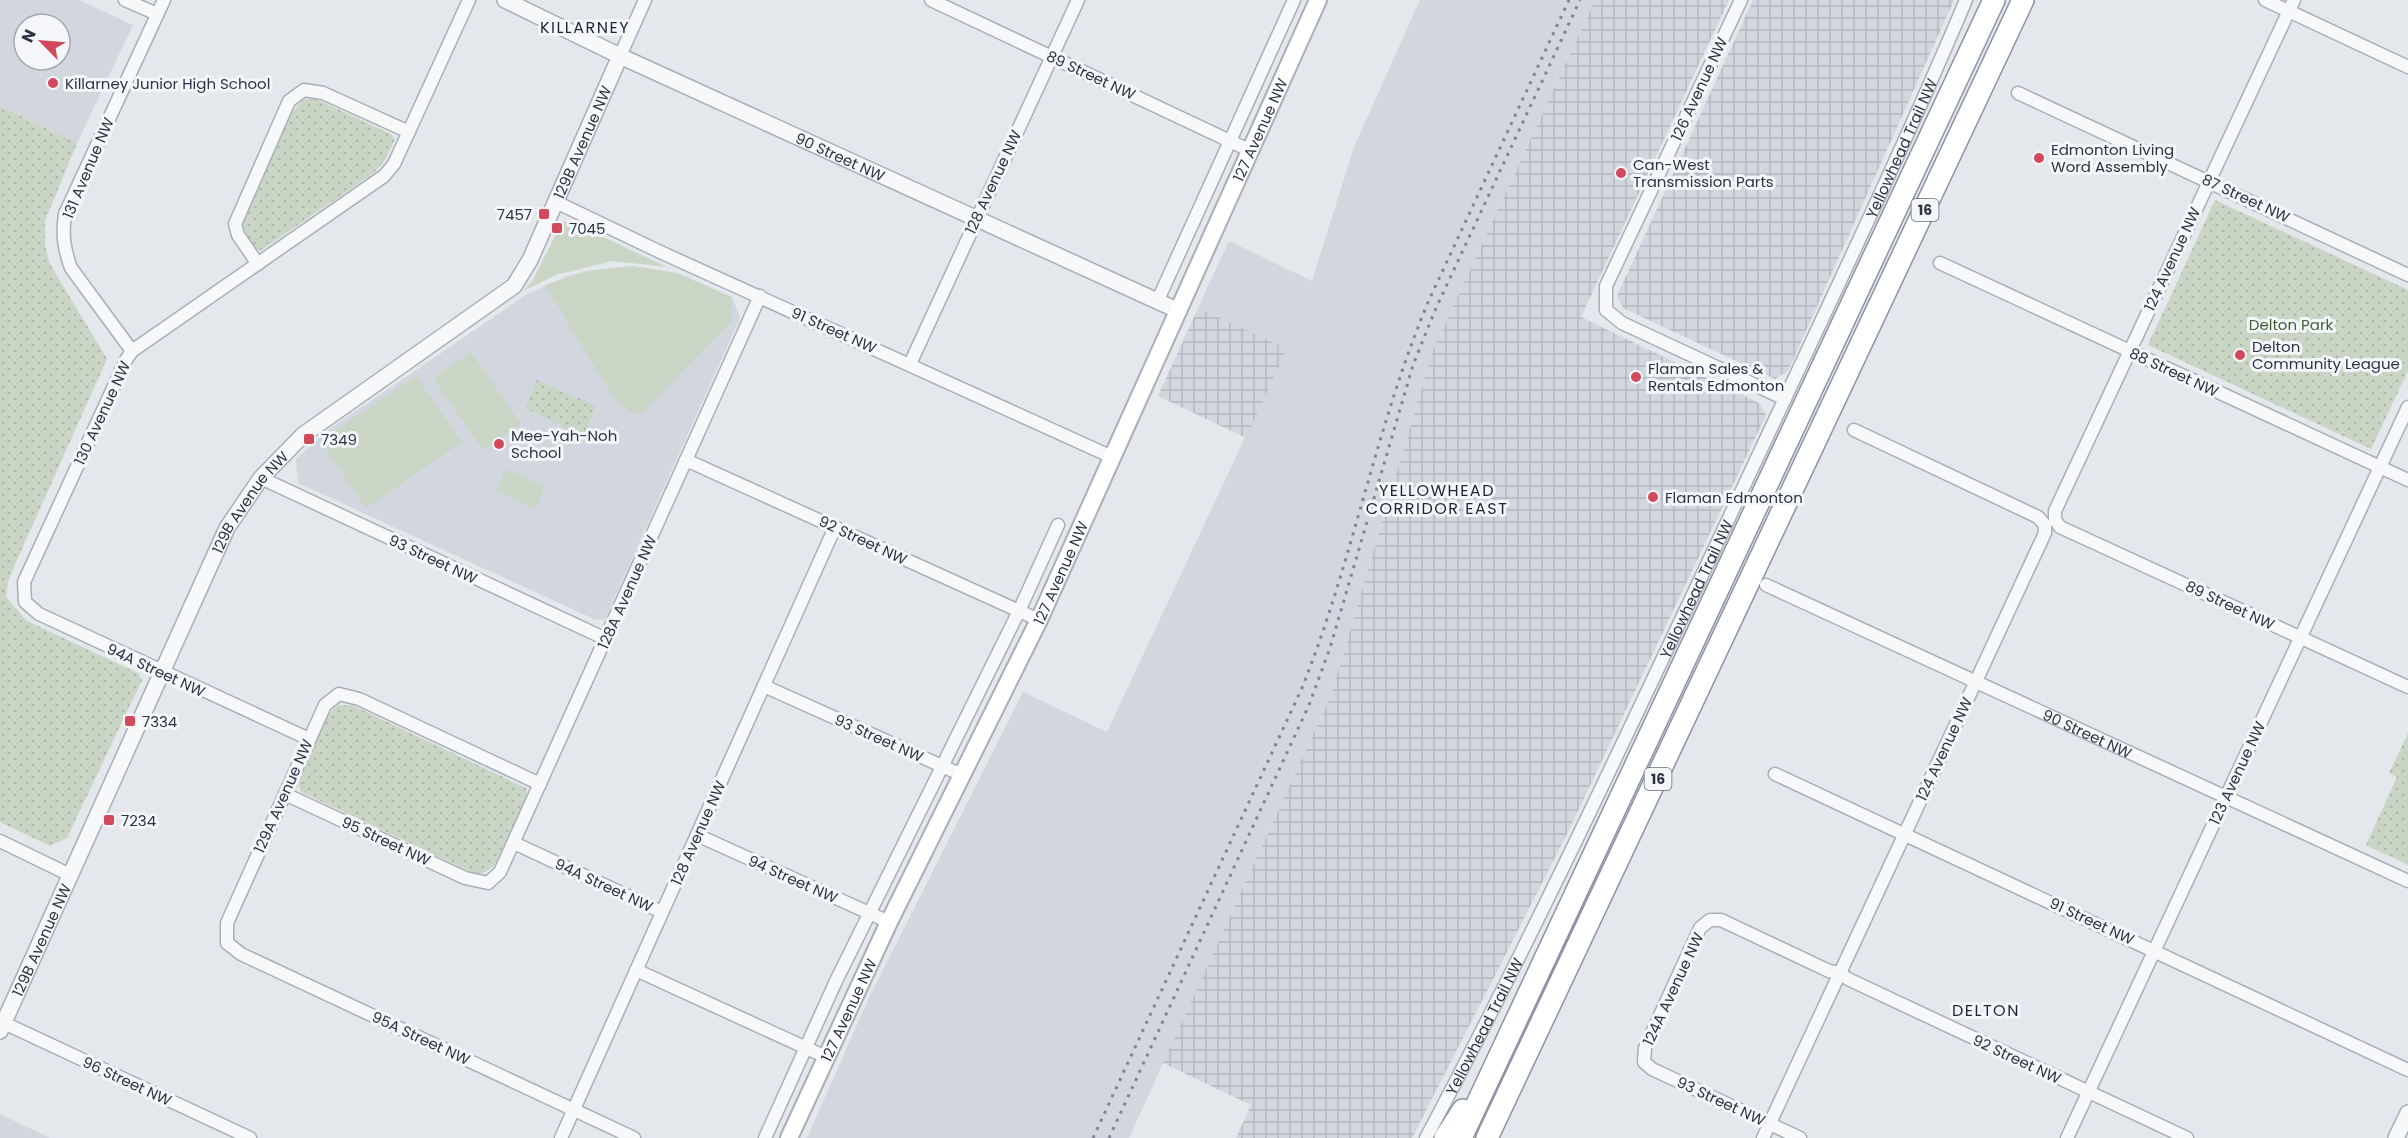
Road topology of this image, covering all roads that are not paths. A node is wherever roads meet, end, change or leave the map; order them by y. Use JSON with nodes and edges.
{"nodes":[{"id":1,"x":125,"y":0,"type":"edge"},
{"id":2,"x":164,"y":0,"type":"edge"},
{"id":3,"x":469,"y":0,"type":"edge"},
{"id":4,"x":505,"y":0,"type":"edge"},
{"id":5,"x":645,"y":0,"type":"edge"},
{"id":6,"x":931,"y":0,"type":"edge"},
{"id":7,"x":1078,"y":0,"type":"edge"},
{"id":8,"x":1294,"y":0,"type":"edge"},
{"id":9,"x":1318,"y":0,"type":"edge"},
{"id":10,"x":1741,"y":0,"type":"edge"},
{"id":11,"x":1966,"y":0,"type":"edge"},
{"id":12,"x":1994,"y":0,"type":"edge"},
{"id":13,"x":2023,"y":0,"type":"edge"},
{"id":14,"x":2265,"y":0,"type":"edge"},
{"id":15,"x":2291,"y":5,"type":"edge"},
{"id":16,"x":157,"y":14,"type":"junction"},
{"id":17,"x":1052,"y":56,"type":"junction"},
{"id":18,"x":620,"y":57,"type":"junction"},
{"id":19,"x":2408,"y":67,"type":"edge"},
{"id":20,"x":2018,"y":93,"type":"dead end"},
{"id":21,"x":409,"y":132,"type":"junction"},
{"id":22,"x":1230,"y":141,"type":"junction"},
{"id":23,"x":1251,"y":151,"type":"junction"},
{"id":24,"x":2209,"y":181,"type":"junction"},
{"id":25,"x":556,"y":202,"type":"junction"},
{"id":26,"x":976,"y":218,"type":"junction"},
{"id":27,"x":1940,"y":263,"type":"dead end"},
{"id":28,"x":258,"y":264,"type":"junction"},
{"id":29,"x":2408,"y":274,"type":"edge"},
{"id":30,"x":760,"y":296,"type":"junction"},
{"id":31,"x":1158,"y":302,"type":"junction"},
{"id":32,"x":1179,"y":311,"type":"junction"},
{"id":33,"x":132,"y":351,"type":"junction"},
{"id":34,"x":2129,"y":352,"type":"junction"},
{"id":35,"x":910,"y":364,"type":"junction"},
{"id":36,"x":1785,"y":399,"type":"junction"},
{"id":37,"x":2408,"y":407,"type":"edge"},
{"id":38,"x":1854,"y":430,"type":"dead end"},
{"id":39,"x":1112,"y":457,"type":"junction"},
{"id":40,"x":686,"y":460,"type":"junction"},
{"id":41,"x":2380,"y":467,"type":"junction"},
{"id":42,"x":261,"y":478,"type":"junction"},
{"id":43,"x":2408,"y":480,"type":"edge"},
{"id":44,"x":2050,"y":522,"type":"junction"},
{"id":45,"x":1058,"y":525,"type":"dead end"},
{"id":46,"x":835,"y":527,"type":"junction"},
{"id":47,"x":24,"y":582,"type":"joint"},
{"id":48,"x":1766,"y":585,"type":"dead end"},
{"id":49,"x":1019,"y":611,"type":"junction"},
{"id":50,"x":1039,"y":620,"type":"junction"},
{"id":51,"x":2300,"y":638,"type":"junction"},
{"id":52,"x":606,"y":639,"type":"junction"},
{"id":53,"x":161,"y":672,"type":"junction"},
{"id":54,"x":1975,"y":683,"type":"junction"},
{"id":55,"x":764,"y":686,"type":"junction"},
{"id":56,"x":2408,"y":687,"type":"edge"},
{"id":57,"x":309,"y":739,"type":"junction"},
{"id":58,"x":942,"y":766,"type":"junction"},
{"id":59,"x":1775,"y":774,"type":"dead end"},
{"id":60,"x":962,"y":775,"type":"junction"},
{"id":61,"x":540,"y":784,"type":"junction"},
{"id":62,"x":285,"y":794,"type":"junction"},
{"id":63,"x":2226,"y":798,"type":"junction"},
{"id":64,"x":1904,"y":834,"type":"junction"},
{"id":65,"x":697,"y":835,"type":"junction"},
{"id":66,"x":0,"y":841,"type":"edge"},
{"id":67,"x":514,"y":843,"type":"junction"},
{"id":68,"x":70,"y":875,"type":"junction"},
{"id":69,"x":2408,"y":881,"type":"edge"},
{"id":70,"x":488,"y":883,"type":"joint"},
{"id":71,"x":662,"y":912,"type":"junction"},
{"id":72,"x":869,"y":913,"type":"junction"},
{"id":73,"x":1710,"y":920,"type":"joint"},
{"id":74,"x":889,"y":922,"type":"junction"},
{"id":75,"x":227,"y":923,"type":"joint"},
{"id":76,"x":2155,"y":950,"type":"junction"},
{"id":77,"x":636,"y":969,"type":"junction"},
{"id":78,"x":1839,"y":975,"type":"junction"},
{"id":79,"x":2,"y":1027,"type":"edge"},
{"id":80,"x":1514,"y":1029,"type":"junction"},
{"id":81,"x":806,"y":1047,"type":"junction"},
{"id":82,"x":826,"y":1057,"type":"junction"},
{"id":83,"x":1644,"y":1062,"type":"joint"},
{"id":84,"x":2408,"y":1070,"type":"edge"},
{"id":85,"x":2088,"y":1092,"type":"junction"},
{"id":86,"x":573,"y":1109,"type":"junction"},
{"id":87,"x":2408,"y":1113,"type":"edge"},
{"id":88,"x":1769,"y":1124,"type":"junction"},
{"id":89,"x":250,"y":1138,"type":"edge"},
{"id":90,"x":561,"y":1138,"type":"edge"},
{"id":91,"x":634,"y":1138,"type":"edge"},
{"id":92,"x":765,"y":1138,"type":"edge"},
{"id":93,"x":789,"y":1138,"type":"edge"},
{"id":94,"x":1426,"y":1138,"type":"edge"},
{"id":95,"x":1445,"y":1138,"type":"edge"},
{"id":96,"x":1461,"y":1138,"type":"edge"},
{"id":97,"x":1487,"y":1138,"type":"edge"},
{"id":98,"x":1762,"y":1138,"type":"edge"},
{"id":99,"x":1800,"y":1138,"type":"edge"},
{"id":100,"x":2067,"y":1138,"type":"edge"},
{"id":101,"x":2187,"y":1138,"type":"edge"},
{"id":102,"x":2396,"y":1138,"type":"edge"}],
"edges":[{"from":1,"to":16,"type":"street"},
{"from":2,"to":16,"type":"street","name":"131 Avenue NW"},
{"from":3,"to":21,"type":"street","name":"130 Avenue NW"},
{"from":4,"to":18,"type":"street","name":"90 Street NW"},
{"from":5,"to":18,"type":"street","name":"129B Avenue NW"},
{"from":6,"to":17,"type":"street","name":"89 Street NW"},
{"from":7,"to":17,"type":"street","name":"128 Avenue NW"},
{"from":8,"to":22,"type":"street","name":"127 Avenue NW"},
{"from":9,"to":23,"type":"main road","name":"127 Avenue NW"},
{"from":10,"to":36,"type":"street","name":"126 Avenue NW"},
{"from":11,"to":36,"type":"street","name":"Yellowhead Trail NW"},
{"from":12,"to":80,"type":"highway","name":"Yellowhead Trail NW","number":"16"},
{"from":13,"to":97,"type":"highway","number":"16"},
{"from":14,"to":15,"type":"street"},
{"from":15,"to":19,"type":"street"},
{"from":15,"to":24,"type":"street","name":"124 Avenue NW"},
{"from":16,"to":33,"type":"street","name":"131 Avenue NW"},
{"from":17,"to":22,"type":"street","name":"89 Street NW"},
{"from":17,"to":26,"type":"street","name":"128 Avenue NW"},
{"from":18,"to":25,"type":"street","name":"129B Avenue NW"},
{"from":18,"to":26,"type":"street","name":"90 Street NW"},
{"from":20,"to":24,"type":"street","name":"87 Street NW"},
{"from":21,"to":28,"type":"street","name":"130 Avenue NW"},
{"from":21,"to":28,"type":"street"},
{"from":22,"to":23,"type":"street","name":"89 Street NW"},
{"from":22,"to":31,"type":"street","name":"127 Avenue NW"},
{"from":23,"to":32,"type":"main road","name":"127 Avenue NW"},
{"from":24,"to":29,"type":"street","name":"87 Street NW"},
{"from":24,"to":34,"type":"street","name":"124 Avenue NW"},
{"from":25,"to":30,"type":"street","name":"91 Street NW"},
{"from":25,"to":42,"type":"street","name":"129B Avenue NW"},
{"from":26,"to":31,"type":"street","name":"90 Street NW"},
{"from":26,"to":35,"type":"street","name":"128 Avenue NW"},
{"from":27,"to":34,"type":"street","name":"88 Street NW"},
{"from":28,"to":33,"type":"street","name":"130 Avenue NW"},
{"from":30,"to":35,"type":"street","name":"91 Street NW"},
{"from":30,"to":40,"type":"street","name":"128A Avenue NW"},
{"from":31,"to":32,"type":"street","name":"90 Street NW"},
{"from":32,"to":39,"type":"main road","name":"127 Avenue NW"},
{"from":33,"to":47,"type":"street","name":"130 Avenue NW"},
{"from":34,"to":41,"type":"street","name":"88 Street NW"},
{"from":34,"to":44,"type":"street","name":"124 Avenue NW"},
{"from":35,"to":39,"type":"street","name":"91 Street NW"},
{"from":36,"to":94,"type":"street","name":"Yellowhead Trail NW"},
{"from":37,"to":41,"type":"street","name":"123 Avenue NW"},
{"from":38,"to":44,"type":"street","name":"89 Street NW"},
{"from":39,"to":50,"type":"main road","name":"127 Avenue NW"},
{"from":40,"to":46,"type":"street","name":"92 Street NW"},
{"from":40,"to":52,"type":"street","name":"128A Avenue NW"},
{"from":41,"to":43,"type":"street","name":"88 Street NW"},
{"from":41,"to":51,"type":"street","name":"123 Avenue NW"},
{"from":42,"to":52,"type":"street","name":"93 Street NW"},
{"from":42,"to":53,"type":"street","name":"129B Avenue NW"},
{"from":44,"to":51,"type":"street","name":"89 Street NW"},
{"from":44,"to":54,"type":"street","name":"124 Avenue NW"},
{"from":45,"to":49,"type":"street","name":"127 Avenue NW"},
{"from":46,"to":49,"type":"street","name":"92 Street NW"},
{"from":46,"to":55,"type":"street","name":"128 Avenue NW"},
{"from":47,"to":53,"type":"street","name":"94A Street NW"},
{"from":48,"to":54,"type":"street","name":"90 Street NW"},
{"from":49,"to":50,"type":"street","name":"92 Street NW"},
{"from":49,"to":58,"type":"street","name":"127 Avenue NW"},
{"from":50,"to":60,"type":"main road","name":"127 Avenue NW"},
{"from":51,"to":56,"type":"street","name":"89 Street NW"},
{"from":51,"to":63,"type":"street","name":"123 Avenue NW"},
{"from":52,"to":61,"type":"street","name":"128A Avenue NW"},
{"from":53,"to":57,"type":"street","name":"94A Street NW"},
{"from":53,"to":68,"type":"street","name":"129B Avenue NW"},
{"from":54,"to":63,"type":"street","name":"90 Street NW"},
{"from":54,"to":64,"type":"street","name":"124 Avenue NW"},
{"from":55,"to":58,"type":"street","name":"93 Street NW"},
{"from":55,"to":65,"type":"street","name":"128 Avenue NW"},
{"from":57,"to":61,"type":"street","name":"129A Avenue NW"},
{"from":57,"to":62,"type":"street","name":"129A Avenue NW"},
{"from":58,"to":60,"type":"street","name":"93 Street NW"},
{"from":58,"to":72,"type":"street","name":"127 Avenue NW"},
{"from":59,"to":64,"type":"street","name":"91 Street NW"},
{"from":60,"to":74,"type":"main road","name":"127 Avenue NW"},
{"from":61,"to":67,"type":"street","name":"128A Avenue NW"},
{"from":62,"to":70,"type":"street","name":"95 Street NW"},
{"from":62,"to":75,"type":"street","name":"129A Avenue NW"},
{"from":63,"to":69,"type":"street","name":"90 Street NW"},
{"from":63,"to":76,"type":"street","name":"123 Avenue NW"},
{"from":64,"to":76,"type":"street","name":"91 Street NW"},
{"from":64,"to":78,"type":"street","name":"124 Avenue NW"},
{"from":65,"to":71,"type":"street","name":"128 Avenue NW"},
{"from":65,"to":72,"type":"street","name":"94 Street NW"},
{"from":66,"to":68,"type":"street"},
{"from":67,"to":70,"type":"street","name":"128A Avenue NW"},
{"from":67,"to":71,"type":"street","name":"94A Street NW"},
{"from":68,"to":79,"type":"street","name":"129B Avenue NW"},
{"from":71,"to":77,"type":"street","name":"128 Avenue NW"},
{"from":72,"to":74,"type":"street","name":"94 Street NW"},
{"from":72,"to":81,"type":"street","name":"127 Avenue NW"},
{"from":73,"to":78,"type":"street","name":"92 Street NW"},
{"from":73,"to":83,"type":"street","name":"124A Avenue NW"},
{"from":74,"to":82,"type":"main road","name":"127 Avenue NW"},
{"from":75,"to":86,"type":"street","name":"95A Street NW"},
{"from":76,"to":84,"type":"street","name":"91 Street NW"},
{"from":76,"to":85,"type":"street","name":"123 Avenue NW"},
{"from":77,"to":81,"type":"street"},
{"from":77,"to":86,"type":"street","name":"128 Avenue NW"},
{"from":78,"to":85,"type":"street","name":"92 Street NW"},
{"from":78,"to":88,"type":"street","name":"124 Avenue NW"},
{"from":79,"to":89,"type":"street","name":"96 Street NW"},
{"from":80,"to":95,"type":"highway"},
{"from":80,"to":96,"type":"highway","name":"Yellowhead Trail NW","number":"16"},
{"from":81,"to":82,"type":"street"},
{"from":81,"to":92,"type":"street","name":"127 Avenue NW"},
{"from":82,"to":93,"type":"main road","name":"127 Avenue NW"},
{"from":83,"to":88,"type":"street","name":"93 Street NW"},
{"from":85,"to":100,"type":"street","name":"123 Avenue NW"},
{"from":85,"to":101,"type":"street","name":"92 Street NW"},
{"from":86,"to":90,"type":"street","name":"128 Avenue NW"},
{"from":86,"to":91,"type":"street","name":"95A Street NW"},
{"from":87,"to":102,"type":"street"},
{"from":88,"to":98,"type":"street","name":"124 Avenue NW"},
{"from":88,"to":99,"type":"street","name":"93 Street NW"}]}
